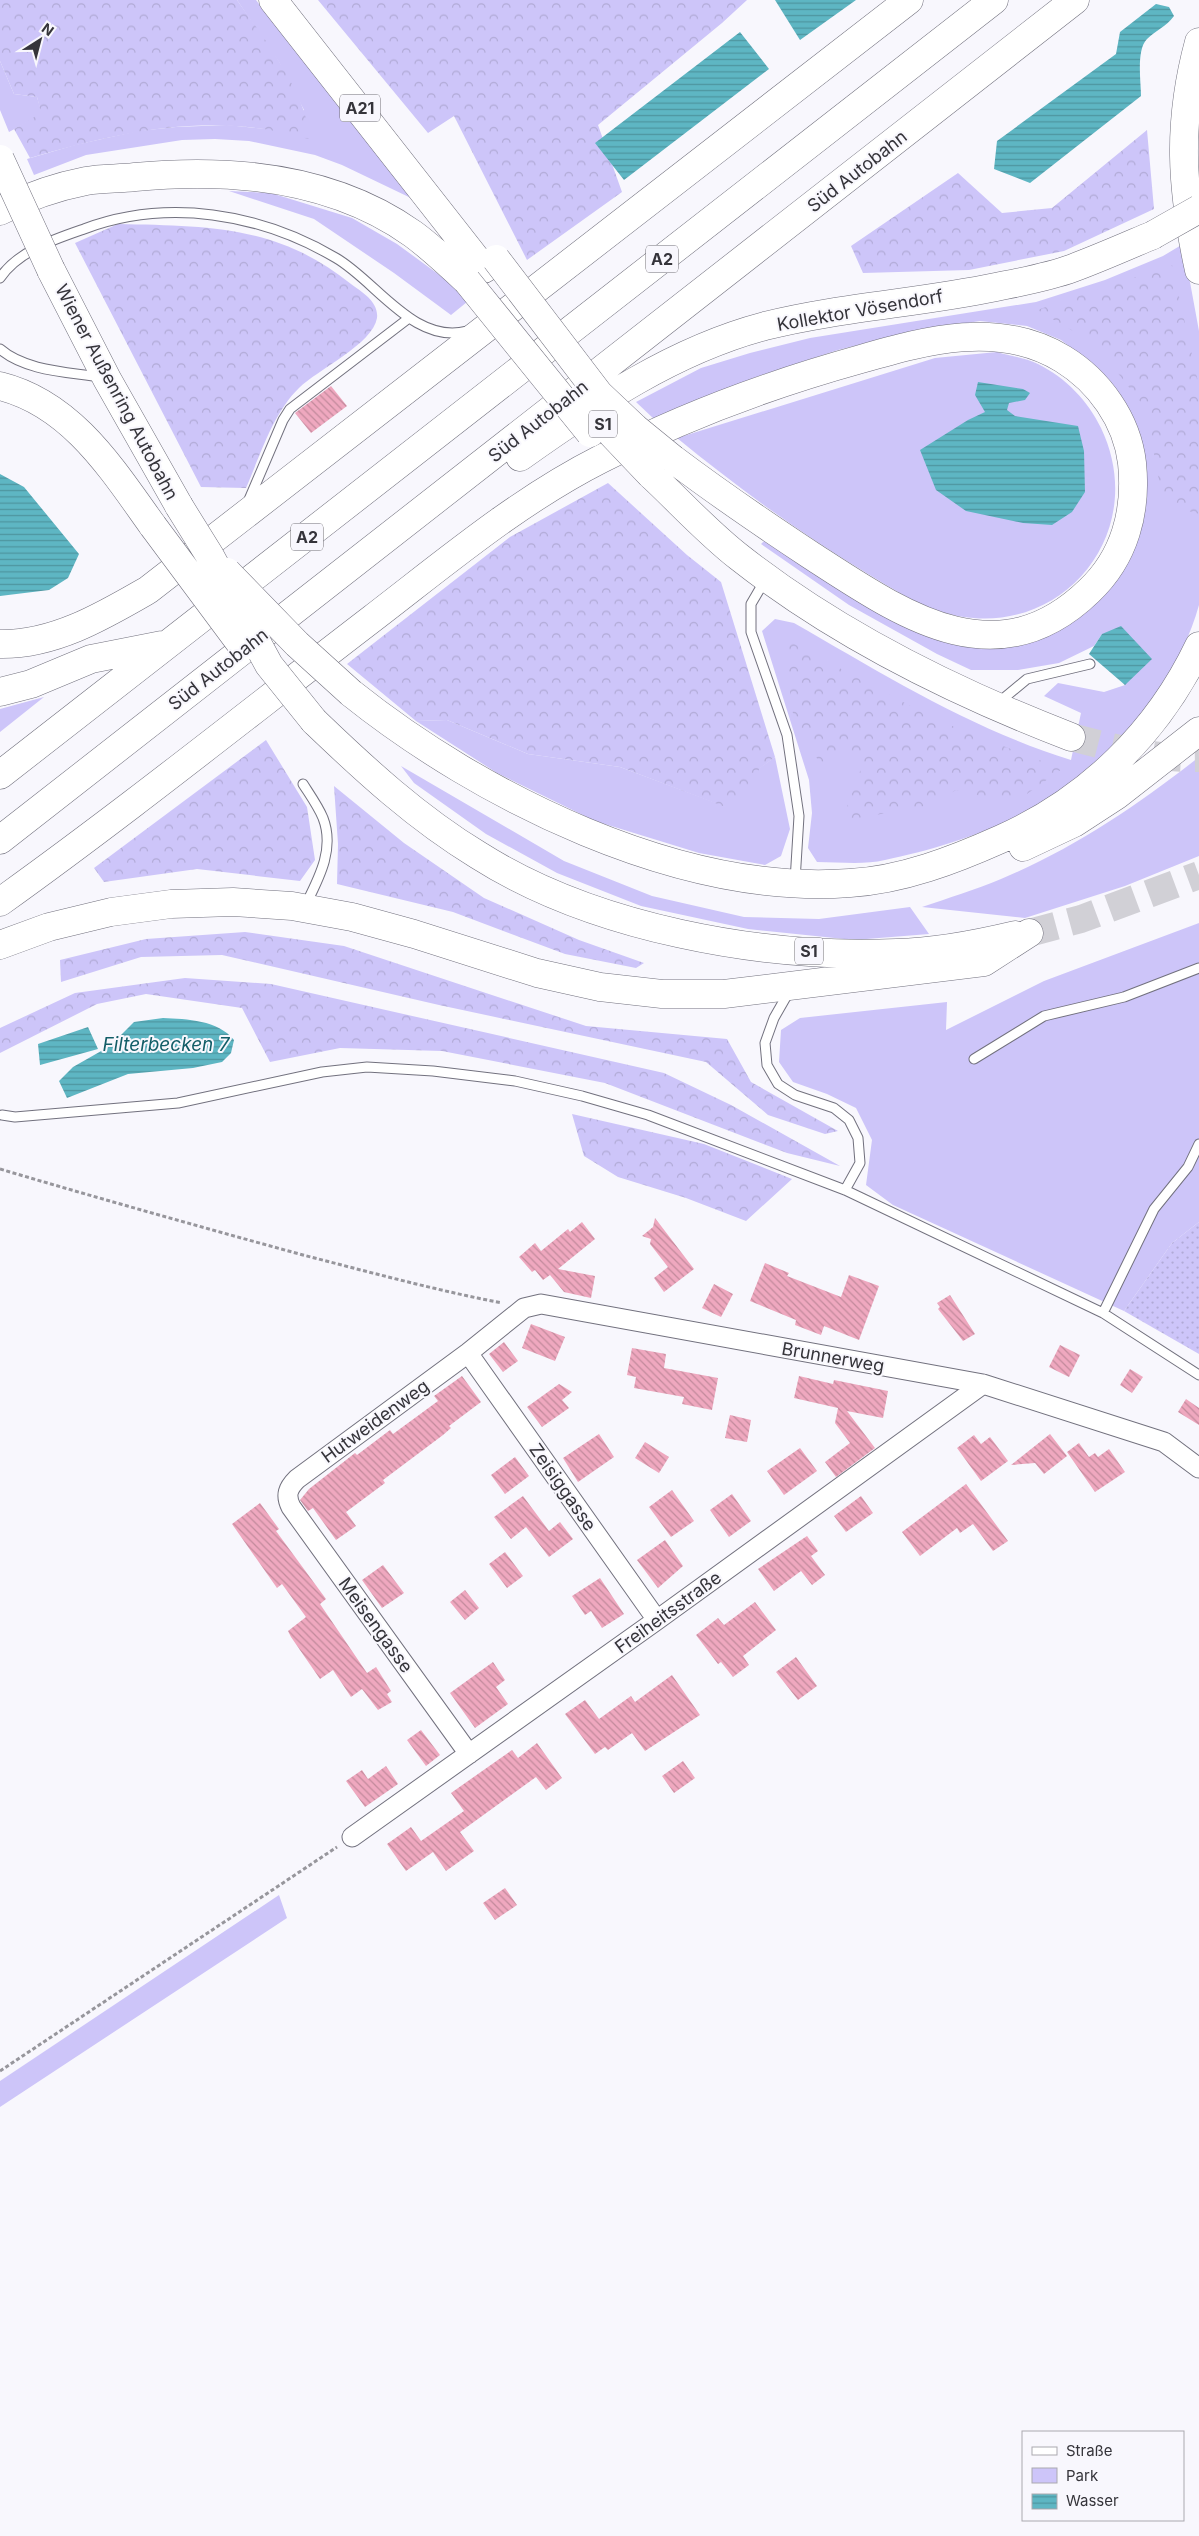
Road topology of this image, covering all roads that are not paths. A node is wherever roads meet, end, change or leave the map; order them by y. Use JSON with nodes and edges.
{"nodes":[{"id":1,"x":273,"y":0,"type":"edge"},
{"id":2,"x":909,"y":0,"type":"edge"},
{"id":3,"x":994,"y":0,"type":"edge"},
{"id":4,"x":1075,"y":0,"type":"edge"},
{"id":5,"x":1199,"y":42,"type":"edge"},
{"id":6,"x":0,"y":159,"type":"edge"},
{"id":7,"x":114,"y":180,"type":"junction"},
{"id":8,"x":1199,"y":210,"type":"edge"},
{"id":9,"x":0,"y":211,"type":"edge"},
{"id":10,"x":0,"y":229,"type":"edge"},
{"id":11,"x":482,"y":270,"type":"junction"},
{"id":12,"x":1199,"y":270,"type":"edge"},
{"id":13,"x":0,"y":278,"type":"edge"},
{"id":14,"x":409,"y":318,"type":"junction"},
{"id":15,"x":494,"y":324,"type":"junction"},
{"id":16,"x":0,"y":349,"type":"edge"},
{"id":17,"x":107,"y":379,"type":"junction"},
{"id":18,"x":0,"y":386,"type":"edge"},
{"id":19,"x":644,"y":479,"type":"junction"},
{"id":20,"x":456,"y":485,"type":"junction"},
{"id":21,"x":242,"y":518,"type":"junction"},
{"id":22,"x":210,"y":556,"type":"junction"},
{"id":23,"x":767,"y":577,"type":"junction"},
{"id":24,"x":0,"y":644,"type":"edge"},
{"id":25,"x":168,"y":644,"type":"junction"},
{"id":26,"x":1199,"y":646,"type":"edge"},
{"id":27,"x":1090,"y":664,"type":"dead end"},
{"id":28,"x":269,"y":665,"type":"junction"},
{"id":29,"x":0,"y":692,"type":"edge"},
{"id":30,"x":995,"y":706,"type":"junction"},
{"id":31,"x":1199,"y":731,"type":"edge"},
{"id":32,"x":1071,"y":737,"type":"tunnel mouth"},
{"id":33,"x":0,"y":775,"type":"edge"},
{"id":34,"x":304,"y":784,"type":"dead end"},
{"id":35,"x":0,"y":840,"type":"edge"},
{"id":36,"x":992,"y":843,"type":"junction"},
{"id":37,"x":795,"y":884,"type":"junction"},
{"id":38,"x":0,"y":902,"type":"edge"},
{"id":39,"x":304,"y":908,"type":"junction"},
{"id":40,"x":0,"y":945,"type":"edge"},
{"id":41,"x":1199,"y":968,"type":"edge"},
{"id":42,"x":791,"y":988,"type":"junction"},
{"id":43,"x":974,"y":1059,"type":"dead end"},
{"id":44,"x":2,"y":1115,"type":"dead end"},
{"id":45,"x":1199,"y":1144,"type":"edge"},
{"id":46,"x":845,"y":1190,"type":"junction"},
{"id":47,"x":1103,"y":1313,"type":"junction"},
{"id":48,"x":468,"y":1353,"type":"junction"},
{"id":49,"x":1199,"y":1375,"type":"edge"},
{"id":50,"x":983,"y":1384,"type":"junction"},
{"id":51,"x":1199,"y":1468,"type":"edge"},
{"id":52,"x":288,"y":1494,"type":"joint"},
{"id":53,"x":657,"y":1620,"type":"junction"},
{"id":54,"x":469,"y":1754,"type":"junction"},
{"id":55,"x":352,"y":1837,"type":"road end"}],
"edges":[{"from":1,"to":11,"type":"highway","number":"A21"},
{"from":2,"to":15,"type":"highway"},
{"from":3,"to":25,"type":"highway","number":"A2"},
{"from":4,"to":20,"type":"highway","name":"Süd Autobahn"},
{"from":5,"to":12,"type":"highway"},
{"from":6,"to":17,"type":"highway","name":"Wiener Außenring Autobahn","bridge":true},
{"from":7,"to":9,"type":"highway"},
{"from":7,"to":10,"type":"highway"},
{"from":7,"to":11,"type":"highway"},
{"from":8,"to":20,"type":"highway","name":"Kollektor Vösendorf","bridge":true},
{"from":11,"to":19,"type":"highway","number":"S1","bridge":true},
{"from":11,"to":19,"type":"highway","bridge":true},
{"from":11,"to":38,"type":"highway","bridge":true},
{"from":13,"to":14,"type":"lane"},
{"from":14,"to":15,"type":"lane"},
{"from":14,"to":21,"type":"lane"},
{"from":15,"to":21,"type":"highway"},
{"from":16,"to":17,"type":"lane"},
{"from":17,"to":22,"type":"highway","name":"Wiener Außenring Autobahn","bridge":true},
{"from":18,"to":28,"type":"highway","bridge":true},
{"from":19,"to":23,"type":"highway","number":"S1"},
{"from":20,"to":35,"type":"highway","name":"Süd Autobahn"},
{"from":21,"to":24,"type":"highway"},
{"from":22,"to":28,"type":"highway","name":"Wiener Außenring Autobahn","number":"S1","bridge":true},
{"from":22,"to":37,"type":"highway","bridge":true},
{"from":23,"to":30,"type":"highway","number":"S1"},
{"from":23,"to":37,"type":"lane"},
{"from":25,"to":29,"type":"highway"},
{"from":25,"to":33,"type":"highway","number":"A2"},
{"from":26,"to":36,"type":"highway"},
{"from":27,"to":30,"type":"lane"},
{"from":28,"to":42,"type":"highway","number":"S1","bridge":true},
{"from":30,"to":32,"type":"highway","number":"S1"},
{"from":31,"to":36,"type":"highway"},
{"from":34,"to":39,"type":"lane"},
{"from":36,"to":37,"type":"highway"},
{"from":39,"to":40,"type":"highway"},
{"from":39,"to":42,"type":"highway"},
{"from":41,"to":43,"type":"lane"},
{"from":42,"to":46,"type":"lane"},
{"from":44,"to":46,"type":"lane"},
{"from":45,"to":47,"type":"lane"},
{"from":46,"to":47,"type":"lane"},
{"from":47,"to":49,"type":"lane"},
{"from":48,"to":50,"type":"street","name":"Brunnerweg"},
{"from":48,"to":52,"type":"street","name":"Hutweidenweg"},
{"from":48,"to":53,"type":"street","name":"Zeisiggasse"},
{"from":50,"to":51,"type":"street","name":"Brunnerweg"},
{"from":50,"to":53,"type":"street","name":"Freiheitsstraße"},
{"from":52,"to":54,"type":"street","name":"Meisengasse"},
{"from":53,"to":54,"type":"street","name":"Freiheitsstraße"},
{"from":54,"to":55,"type":"street","name":"Freiheitsstraße"}]}
